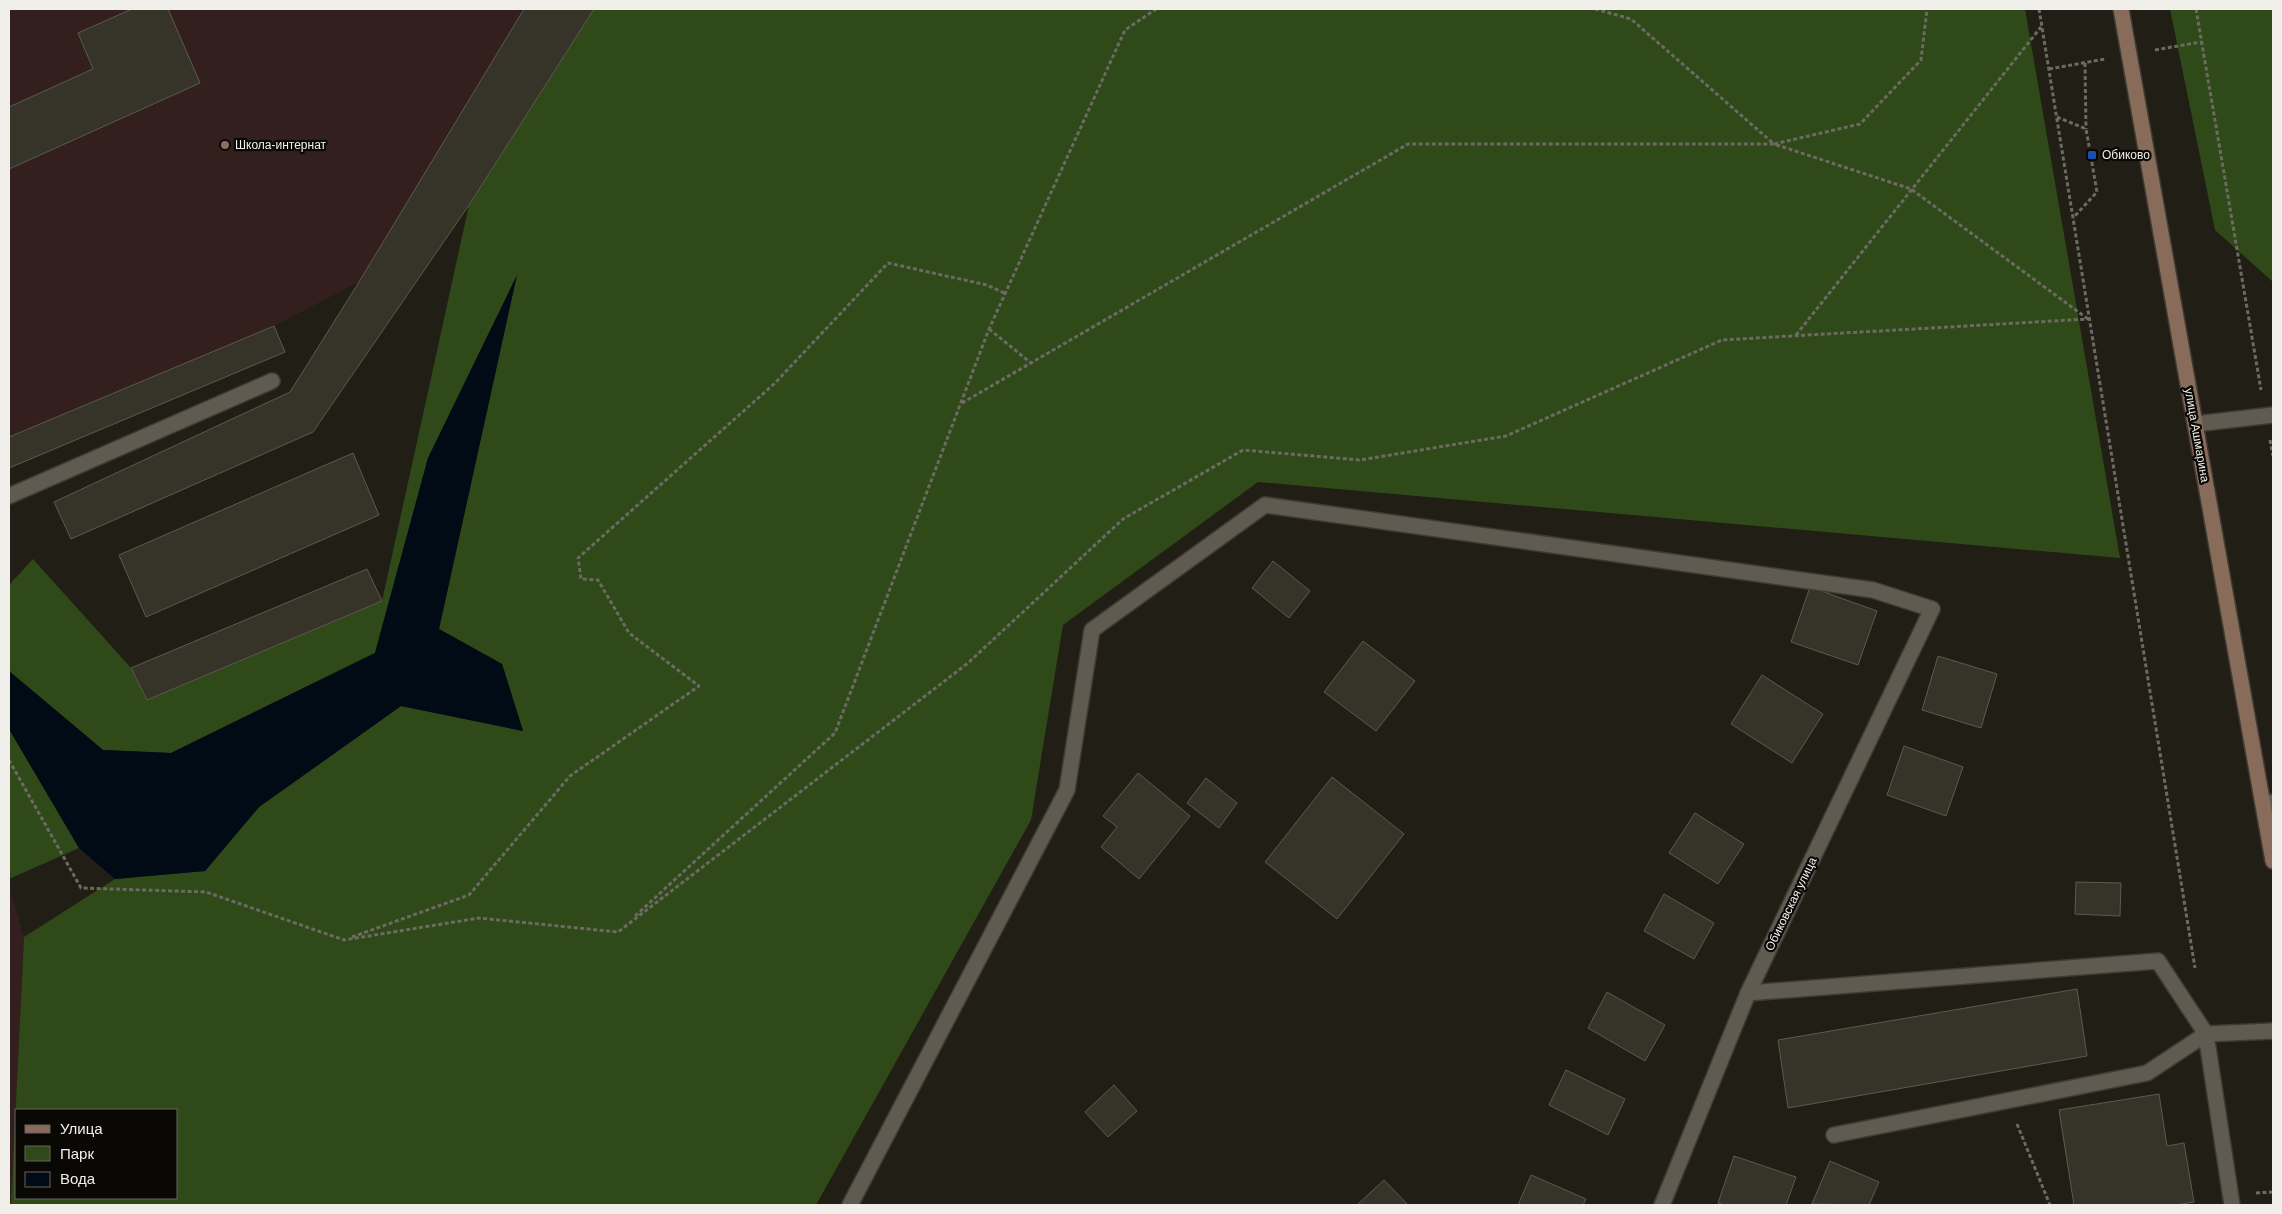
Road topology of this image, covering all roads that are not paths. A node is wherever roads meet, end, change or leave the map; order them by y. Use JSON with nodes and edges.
{"nodes":[{"id":1,"x":2121,"y":9,"type":"edge"},
{"id":2,"x":272,"y":381,"type":"dead end"},
{"id":3,"x":2273,"y":415,"type":"edge"},
{"id":4,"x":2195,"y":424,"type":"junction"},
{"id":5,"x":9,"y":496,"type":"edge"},
{"id":6,"x":2268,"y":803,"type":"edge"},
{"id":7,"x":2273,"y":861,"type":"edge"},
{"id":8,"x":1748,"y":993,"type":"junction"},
{"id":9,"x":2273,"y":1031,"type":"edge"},
{"id":10,"x":2206,"y":1034,"type":"junction"},
{"id":11,"x":1834,"y":1135,"type":"dead end"},
{"id":12,"x":850,"y":1205,"type":"edge"},
{"id":13,"x":1662,"y":1205,"type":"edge"},
{"id":14,"x":2232,"y":1205,"type":"edge"}],
"edges":[{"from":1,"to":4,"type":"main road","name":"улица Ашмарина"},
{"from":2,"to":5,"type":"street"},
{"from":3,"to":4,"type":"street"},
{"from":4,"to":6,"type":"main road","name":"улица Ашмарина"},
{"from":6,"to":7,"type":"main road","name":"улица Ашмарина"},
{"from":8,"to":10,"type":"street"},
{"from":8,"to":12,"type":"street","name":"Обиковская улица"},
{"from":8,"to":13,"type":"street","name":"Обиковская улица"},
{"from":9,"to":10,"type":"street"},
{"from":10,"to":11,"type":"street"},
{"from":10,"to":14,"type":"street"}]}
